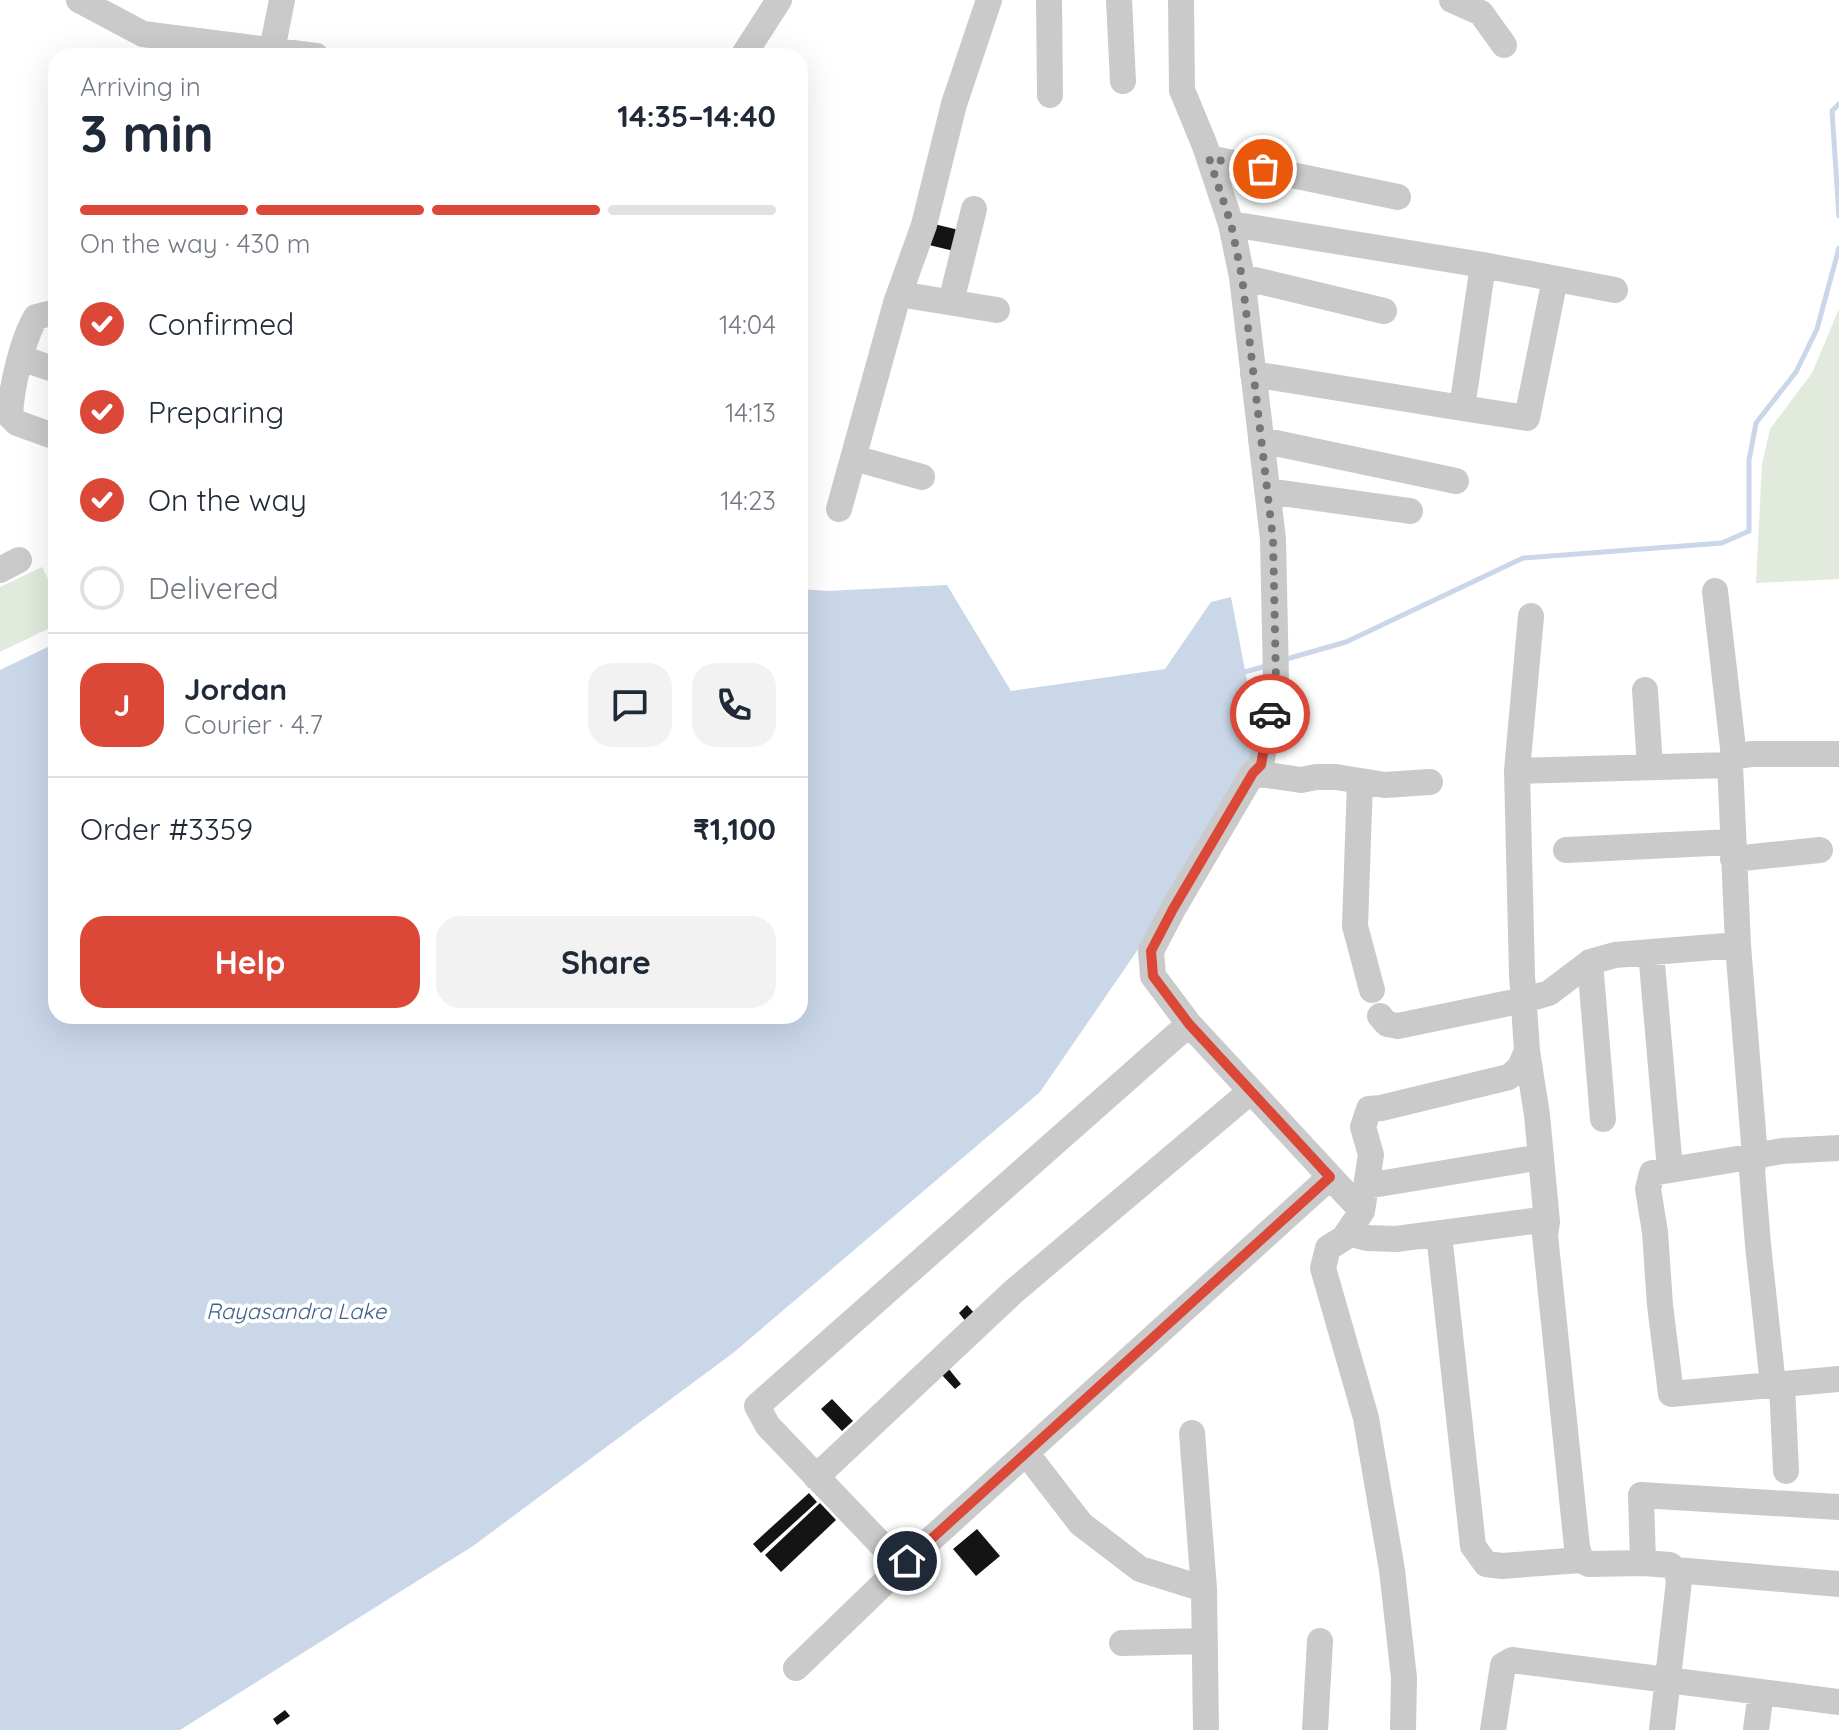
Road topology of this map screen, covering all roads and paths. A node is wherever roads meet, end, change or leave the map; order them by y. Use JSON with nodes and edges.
{"nodes":[{"id":1,"x":79,"y":0,"type":"edge"},
{"id":2,"x":282,"y":0,"type":"edge"},
{"id":3,"x":779,"y":0,"type":"edge"},
{"id":4,"x":989,"y":0,"type":"edge"},
{"id":5,"x":1049,"y":0,"type":"edge"},
{"id":6,"x":1119,"y":0,"type":"edge"},
{"id":7,"x":1181,"y":0,"type":"edge"},
{"id":8,"x":1452,"y":0,"type":"edge"},
{"id":9,"x":1504,"y":45,"type":"dead end"},
{"id":10,"x":256,"y":48,"type":"edge"},
{"id":11,"x":272,"y":48,"type":"edge"},
{"id":12,"x":748,"y":48,"type":"edge"},
{"id":13,"x":1123,"y":81,"type":"dead end"},
{"id":14,"x":1050,"y":95,"type":"dead end"},
{"id":15,"x":1209,"y":158,"type":"junction"},
{"id":16,"x":1398,"y":197,"type":"dead end"},
{"id":17,"x":974,"y":209,"type":"dead end"},
{"id":18,"x":1231,"y":224,"type":"junction"},
{"id":19,"x":1483,"y":265,"type":"junction"},
{"id":20,"x":1242,"y":277,"type":"junction"},
{"id":21,"x":1555,"y":279,"type":"junction"},
{"id":22,"x":1615,"y":290,"type":"dead end"},
{"id":23,"x":899,"y":294,"type":"junction"},
{"id":24,"x":951,"y":302,"type":"junction"},
{"id":25,"x":997,"y":310,"type":"dead end"},
{"id":26,"x":1384,"y":311,"type":"dead end"},
{"id":27,"x":48,"y":314,"type":"edge"},
{"id":28,"x":21,"y":358,"type":"junction"},
{"id":29,"x":48,"y":367,"type":"edge"},
{"id":30,"x":1253,"y":374,"type":"junction"},
{"id":31,"x":1462,"y":408,"type":"junction"},
{"id":32,"x":48,"y":434,"type":"edge"},
{"id":33,"x":1261,"y":440,"type":"junction"},
{"id":34,"x":854,"y":458,"type":"junction"},
{"id":35,"x":922,"y":477,"type":"dead end"},
{"id":36,"x":1456,"y":481,"type":"dead end"},
{"id":37,"x":1267,"y":491,"type":"junction"},
{"id":38,"x":839,"y":509,"type":"dead end"},
{"id":39,"x":1410,"y":511,"type":"dead end"},
{"id":40,"x":1715,"y":591,"type":"dead end"},
{"id":41,"x":1531,"y":616,"type":"dead end"},
{"id":42,"x":1645,"y":690,"type":"dead end"},
{"id":43,"x":1839,"y":754,"type":"edge"},
{"id":44,"x":1732,"y":761,"type":"junction"},
{"id":45,"x":1650,"y":767,"type":"junction"},
{"id":46,"x":1517,"y":771,"type":"junction"},
{"id":47,"x":1253,"y":773,"type":"junction"},
{"id":48,"x":1360,"y":781,"type":"junction"},
{"id":49,"x":1430,"y":782,"type":"dead end"},
{"id":50,"x":1566,"y":850,"type":"dead end"},
{"id":51,"x":1820,"y":850,"type":"dead end"},
{"id":52,"x":1733,"y":851,"type":"junction"},
{"id":53,"x":1738,"y":945,"type":"junction"},
{"id":54,"x":1651,"y":952,"type":"junction"},
{"id":55,"x":1590,"y":962,"type":"junction"},
{"id":56,"x":1372,"y":990,"type":"dead end"},
{"id":57,"x":1524,"y":1000,"type":"junction"},
{"id":58,"x":1380,"y":1016,"type":"dead end"},
{"id":59,"x":1189,"y":1024,"type":"junction"},
{"id":60,"x":1527,"y":1051,"type":"junction"},
{"id":61,"x":1251,"y":1091,"type":"junction"},
{"id":62,"x":1603,"y":1119,"type":"dead end"},
{"id":63,"x":1839,"y":1148,"type":"edge"},
{"id":64,"x":1755,"y":1156,"type":"junction"},
{"id":65,"x":1541,"y":1157,"type":"junction"},
{"id":66,"x":1670,"y":1169,"type":"junction"},
{"id":67,"x":1330,"y":1177,"type":"junction"},
{"id":68,"x":1358,"y":1210,"type":"junction"},
{"id":69,"x":1547,"y":1222,"type":"junction"},
{"id":70,"x":1439,"y":1234,"type":"junction"},
{"id":71,"x":1839,"y":1379,"type":"edge"},
{"id":72,"x":1777,"y":1385,"type":"junction"},
{"id":73,"x":1192,"y":1433,"type":"dead end"},
{"id":74,"x":1026,"y":1453,"type":"junction"},
{"id":75,"x":1786,"y":1471,"type":"dead end"},
{"id":76,"x":816,"y":1477,"type":"junction"},
{"id":77,"x":1839,"y":1507,"type":"edge"},
{"id":78,"x":1581,"y":1560,"type":"junction"},
{"id":79,"x":907,"y":1561,"type":"junction"},
{"id":80,"x":1643,"y":1563,"type":"junction"},
{"id":81,"x":1676,"y":1570,"type":"junction"},
{"id":82,"x":1839,"y":1584,"type":"edge"},
{"id":83,"x":1204,"y":1589,"type":"junction"},
{"id":84,"x":1205,"y":1641,"type":"junction"},
{"id":85,"x":1320,"y":1641,"type":"dead end"},
{"id":86,"x":1122,"y":1643,"type":"dead end"},
{"id":87,"x":796,"y":1668,"type":"dead end"},
{"id":88,"x":1669,"y":1681,"type":"junction"},
{"id":89,"x":1761,"y":1692,"type":"junction"},
{"id":90,"x":1839,"y":1702,"type":"edge"},
{"id":91,"x":1206,"y":1730,"type":"edge"},
{"id":92,"x":1315,"y":1730,"type":"edge"},
{"id":93,"x":1403,"y":1730,"type":"edge"},
{"id":94,"x":1493,"y":1730,"type":"edge"},
{"id":95,"x":1662,"y":1730,"type":"edge"},
{"id":96,"x":1756,"y":1730,"type":"edge"}],
"edges":[{"from":1,"to":10,"type":"street"},
{"from":2,"to":11,"type":"street"},
{"from":3,"to":12,"type":"street"},
{"from":4,"to":23,"type":"street"},
{"from":5,"to":14,"type":"street"},
{"from":6,"to":13,"type":"street"},
{"from":7,"to":15,"type":"street"},
{"from":8,"to":9,"type":"street"},
{"from":15,"to":16,"type":"street"},
{"from":15,"to":18,"type":"street"},
{"from":17,"to":24,"type":"street"},
{"from":18,"to":19,"type":"street"},
{"from":18,"to":20,"type":"street"},
{"from":19,"to":21,"type":"street"},
{"from":19,"to":31,"type":"street"},
{"from":20,"to":26,"type":"street"},
{"from":20,"to":30,"type":"street"},
{"from":21,"to":22,"type":"street"},
{"from":21,"to":31,"type":"street"},
{"from":23,"to":24,"type":"street"},
{"from":23,"to":34,"type":"street"},
{"from":24,"to":25,"type":"street"},
{"from":27,"to":28,"type":"street"},
{"from":28,"to":29,"type":"street"},
{"from":28,"to":32,"type":"street"},
{"from":30,"to":31,"type":"street"},
{"from":30,"to":33,"type":"street"},
{"from":33,"to":36,"type":"street"},
{"from":33,"to":37,"type":"street"},
{"from":34,"to":35,"type":"street"},
{"from":34,"to":38,"type":"street"},
{"from":37,"to":39,"type":"street"},
{"from":37,"to":47,"type":"street"},
{"from":40,"to":44,"type":"street"},
{"from":41,"to":46,"type":"street"},
{"from":42,"to":45,"type":"street"},
{"from":43,"to":44,"type":"street"},
{"from":44,"to":45,"type":"street"},
{"from":44,"to":52,"type":"street"},
{"from":45,"to":46,"type":"street"},
{"from":46,"to":57,"type":"street"},
{"from":47,"to":48,"type":"street"},
{"from":47,"to":59,"type":"street"},
{"from":48,"to":49,"type":"street"},
{"from":48,"to":56,"type":"street"},
{"from":50,"to":52,"type":"street"},
{"from":51,"to":52,"type":"street"},
{"from":52,"to":53,"type":"street"},
{"from":53,"to":54,"type":"street"},
{"from":53,"to":64,"type":"street"},
{"from":54,"to":55,"type":"street"},
{"from":54,"to":66,"type":"street"},
{"from":55,"to":57,"type":"street"},
{"from":55,"to":62,"type":"street"},
{"from":57,"to":58,"type":"street"},
{"from":57,"to":60,"type":"street"},
{"from":59,"to":61,"type":"street"},
{"from":59,"to":76,"type":"street"},
{"from":60,"to":65,"type":"street"},
{"from":60,"to":68,"type":"street"},
{"from":61,"to":67,"type":"street"},
{"from":61,"to":76,"type":"street"},
{"from":63,"to":64,"type":"street"},
{"from":64,"to":66,"type":"street"},
{"from":64,"to":72,"type":"street"},
{"from":65,"to":68,"type":"street"},
{"from":65,"to":69,"type":"street"},
{"from":66,"to":72,"type":"street"},
{"from":67,"to":68,"type":"street"},
{"from":67,"to":74,"type":"street"},
{"from":68,"to":70,"type":"street"},
{"from":68,"to":93,"type":"street"},
{"from":69,"to":70,"type":"street"},
{"from":69,"to":78,"type":"street"},
{"from":70,"to":78,"type":"street"},
{"from":71,"to":72,"type":"street"},
{"from":72,"to":75,"type":"street"},
{"from":73,"to":83,"type":"street"},
{"from":74,"to":79,"type":"street"},
{"from":74,"to":83,"type":"street"},
{"from":76,"to":79,"type":"street"},
{"from":77,"to":80,"type":"street"},
{"from":78,"to":80,"type":"street"},
{"from":79,"to":87,"type":"street"},
{"from":80,"to":81,"type":"street"},
{"from":81,"to":82,"type":"street"},
{"from":81,"to":88,"type":"street"},
{"from":83,"to":84,"type":"street"},
{"from":84,"to":86,"type":"street"},
{"from":84,"to":91,"type":"street"},
{"from":85,"to":92,"type":"street"},
{"from":88,"to":89,"type":"street"},
{"from":88,"to":94,"type":"street"},
{"from":88,"to":95,"type":"street"},
{"from":89,"to":90,"type":"street"},
{"from":89,"to":96,"type":"street"}]}
